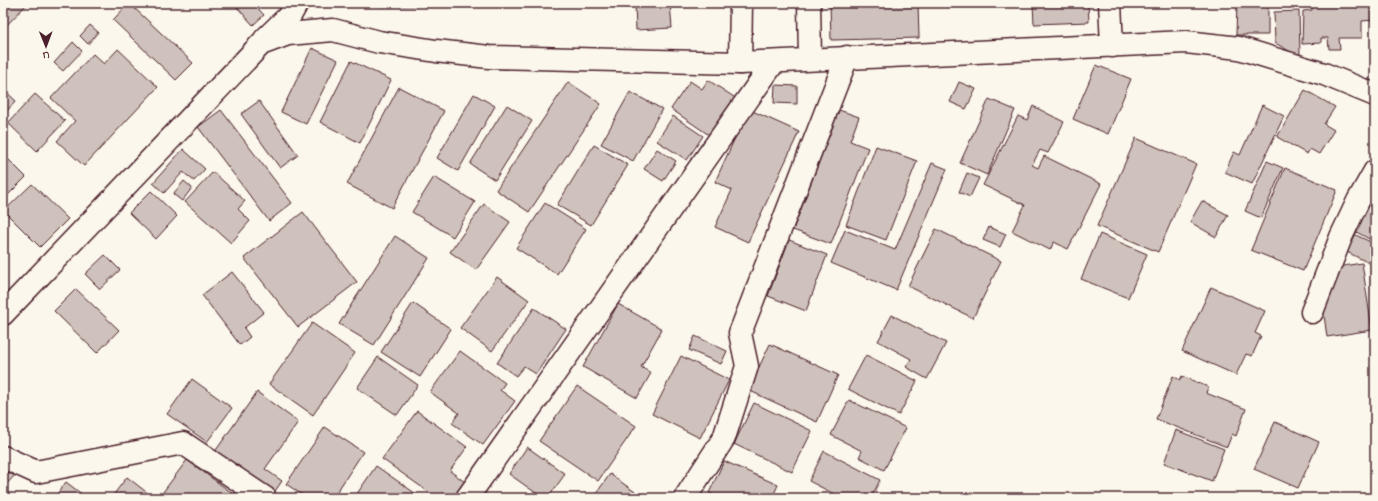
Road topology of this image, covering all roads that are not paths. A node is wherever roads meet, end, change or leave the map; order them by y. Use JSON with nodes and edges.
{"nodes":[{"id":1,"x":297,"y":3,"type":"edge"},
{"id":2,"x":741,"y":3,"type":"edge"},
{"id":3,"x":809,"y":3,"type":"edge"},
{"id":4,"x":1110,"y":3,"type":"edge"},
{"id":5,"x":261,"y":44,"type":"junction"},
{"id":6,"x":1112,"y":46,"type":"junction"},
{"id":7,"x":847,"y":57,"type":"junction"},
{"id":8,"x":810,"y":59,"type":"junction"},
{"id":9,"x":774,"y":62,"type":"junction"},
{"id":10,"x":740,"y":63,"type":"junction"},
{"id":11,"x":1375,"y":95,"type":"edge"},
{"id":12,"x":1375,"y":171,"type":"edge"},
{"id":13,"x":1312,"y":312,"type":"dead end"},
{"id":14,"x":3,"y":314,"type":"edge"},
{"id":15,"x":3,"y":457,"type":"edge"},
{"id":16,"x":265,"y":498,"type":"edge"},
{"id":17,"x":467,"y":498,"type":"edge"},
{"id":18,"x":685,"y":498,"type":"edge"}],
"edges":[{"from":1,"to":5,"type":"street"},
{"from":2,"to":10,"type":"street"},
{"from":3,"to":8,"type":"street"},
{"from":4,"to":6,"type":"street"},
{"from":5,"to":10,"type":"street"},
{"from":5,"to":14,"type":"street"},
{"from":6,"to":7,"type":"street"},
{"from":6,"to":11,"type":"street"},
{"from":7,"to":8,"type":"street"},
{"from":7,"to":18,"type":"street"},
{"from":8,"to":9,"type":"street"},
{"from":9,"to":10,"type":"street"},
{"from":9,"to":17,"type":"street"},
{"from":12,"to":13,"type":"street"},
{"from":15,"to":16,"type":"street"}]}
